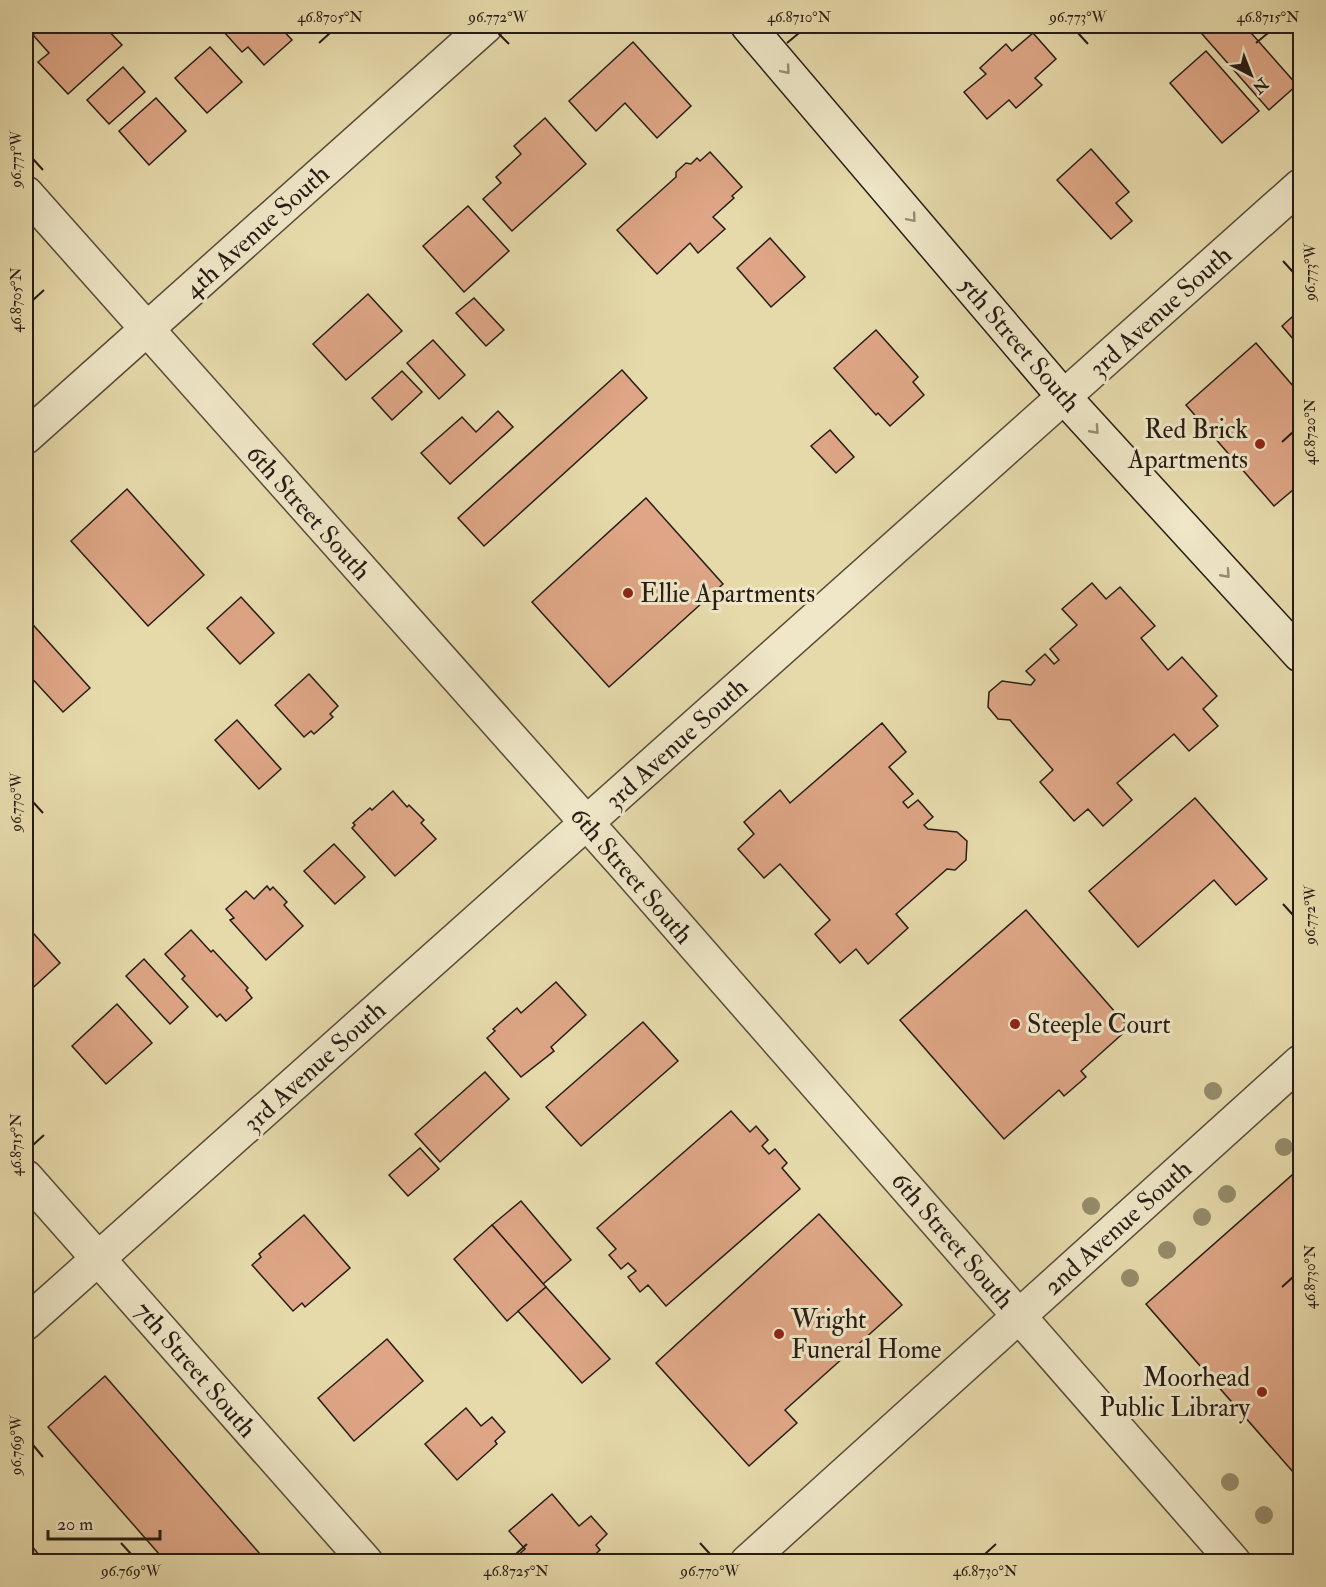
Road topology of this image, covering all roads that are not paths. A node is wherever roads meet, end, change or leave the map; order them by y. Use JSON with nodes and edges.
{"nodes":[{"id":1,"x":486,"y":26,"type":"edge"},
{"id":2,"x":748,"y":26,"type":"edge"},
{"id":3,"x":1300,"y":186,"type":"edge"},
{"id":4,"x":26,"y":193,"type":"edge"},
{"id":5,"x":146,"y":328,"type":"junction"},
{"id":6,"x":1064,"y":397,"type":"junction"},
{"id":7,"x":26,"y":436,"type":"edge"},
{"id":8,"x":1300,"y":655,"type":"edge"},
{"id":9,"x":586,"y":823,"type":"junction"},
{"id":10,"x":1300,"y":1062,"type":"edge"},
{"id":11,"x":26,"y":1177,"type":"edge"},
{"id":12,"x":98,"y":1259,"type":"junction"},
{"id":13,"x":1019,"y":1315,"type":"junction"},
{"id":14,"x":26,"y":1323,"type":"edge"},
{"id":15,"x":366,"y":1562,"type":"edge"},
{"id":16,"x":747,"y":1562,"type":"edge"},
{"id":17,"x":1234,"y":1562,"type":"edge"}],
"edges":[{"from":1,"to":5,"type":"street","name":"4th Avenue South"},
{"from":2,"to":6,"type":"street","name":"5th Street South","one_way":true},
{"from":3,"to":6,"type":"street","name":"3rd Avenue South"},
{"from":4,"to":5,"type":"street","name":"6th Street South"},
{"from":5,"to":7,"type":"street","name":"4th Avenue South"},
{"from":5,"to":9,"type":"street","name":"6th Street South"},
{"from":6,"to":8,"type":"street","name":"5th Street South","one_way":true},
{"from":6,"to":9,"type":"street","name":"3rd Avenue South"},
{"from":9,"to":12,"type":"street","name":"3rd Avenue South"},
{"from":9,"to":13,"type":"street","name":"6th Street South"},
{"from":10,"to":13,"type":"street","name":"2nd Avenue South"},
{"from":11,"to":12,"type":"street","name":"7th Street South"},
{"from":12,"to":14,"type":"street","name":"3rd Avenue South"},
{"from":12,"to":15,"type":"street","name":"7th Street South"},
{"from":13,"to":16,"type":"street","name":"2nd Avenue South"},
{"from":13,"to":17,"type":"street","name":"6th Street South"}]}
